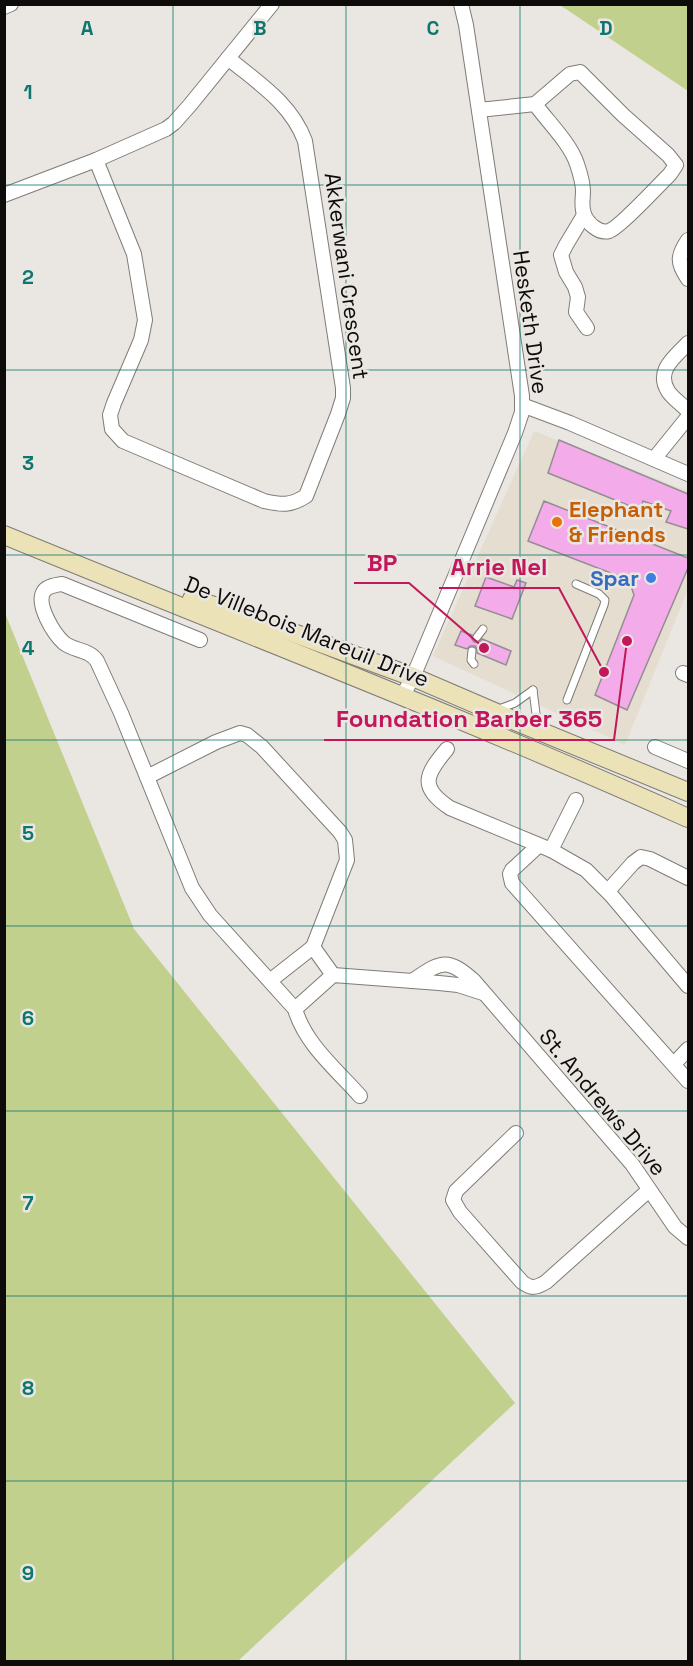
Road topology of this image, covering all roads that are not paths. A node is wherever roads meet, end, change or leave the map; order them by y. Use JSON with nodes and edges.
{"nodes":[{"id":1,"x":10,"y":4,"type":"edge"},
{"id":2,"x":272,"y":4,"type":"edge"},
{"id":3,"x":461,"y":4,"type":"edge"},
{"id":4,"x":4,"y":7,"type":"edge"},
{"id":5,"x":228,"y":58,"type":"junction"},
{"id":6,"x":535,"y":104,"type":"junction"},
{"id":7,"x":478,"y":110,"type":"junction"},
{"id":8,"x":96,"y":160,"type":"junction"},
{"id":9,"x":4,"y":195,"type":"edge"},
{"id":10,"x":584,"y":215,"type":"junction"},
{"id":11,"x":688,"y":240,"type":"edge"},
{"id":12,"x":688,"y":279,"type":"edge"},
{"id":13,"x":587,"y":328,"type":"dead end"},
{"id":14,"x":688,"y":343,"type":"edge"},
{"id":15,"x":522,"y":405,"type":"junction"},
{"id":16,"x":688,"y":411,"type":"edge"},
{"id":17,"x":688,"y":417,"type":"edge"},
{"id":18,"x":654,"y":459,"type":"junction"},
{"id":19,"x":688,"y":474,"type":"edge"},
{"id":20,"x":4,"y":529,"type":"edge"},
{"id":21,"x":4,"y":535,"type":"edge"},
{"id":22,"x":576,"y":584,"type":"dead end"},
{"id":23,"x":483,"y":628,"type":"dead end"},
{"id":24,"x":477,"y":637,"type":"dead end"},
{"id":25,"x":200,"y":640,"type":"dead end"},
{"id":26,"x":472,"y":651,"type":"dead end"},
{"id":27,"x":474,"y":664,"type":"dead end"},
{"id":28,"x":413,"y":677,"type":"junction"},
{"id":29,"x":403,"y":695,"type":"junction"},
{"id":30,"x":567,"y":700,"type":"dead end"},
{"id":31,"x":492,"y":711,"type":"junction"},
{"id":32,"x":547,"y":734,"type":"junction"},
{"id":33,"x":655,"y":747,"type":"dead end"},
{"id":34,"x":447,"y":749,"type":"dead end"},
{"id":35,"x":688,"y":761,"type":"edge"},
{"id":36,"x":147,"y":777,"type":"junction"},
{"id":37,"x":688,"y":792,"type":"edge"},
{"id":38,"x":576,"y":800,"type":"dead end"},
{"id":39,"x":688,"y":818,"type":"edge"},
{"id":40,"x":544,"y":848,"type":"junction"},
{"id":41,"x":688,"y":878,"type":"edge"},
{"id":42,"x":608,"y":891,"type":"junction"},
{"id":43,"x":313,"y":947,"type":"junction"},
{"id":44,"x":333,"y":975,"type":"junction"},
{"id":45,"x":271,"y":980,"type":"junction"},
{"id":46,"x":412,"y":981,"type":"junction"},
{"id":47,"x":688,"y":986,"type":"edge"},
{"id":48,"x":483,"y":993,"type":"junction"},
{"id":49,"x":295,"y":1009,"type":"junction"},
{"id":50,"x":688,"y":1049,"type":"edge"},
{"id":51,"x":674,"y":1064,"type":"junction"},
{"id":52,"x":688,"y":1081,"type":"edge"},
{"id":53,"x":360,"y":1096,"type":"dead end"},
{"id":54,"x":516,"y":1133,"type":"dead end"},
{"id":55,"x":649,"y":1190,"type":"junction"},
{"id":56,"x":688,"y":1238,"type":"edge"}],
"edges":[{"from":1,"to":4,"type":"street"},
{"from":2,"to":5,"type":"street"},
{"from":3,"to":7,"type":"street","name":"Hesketh Drive"},
{"from":5,"to":8,"type":"street"},
{"from":5,"to":8,"type":"street","name":"Akkerwani Crescent"},
{"from":6,"to":7,"type":"street"},
{"from":6,"to":10,"type":"street"},
{"from":6,"to":10,"type":"street"},
{"from":7,"to":15,"type":"street","name":"Hesketh Drive"},
{"from":8,"to":9,"type":"street"},
{"from":10,"to":13,"type":"street"},
{"from":11,"to":12,"type":"street"},
{"from":14,"to":16,"type":"street"},
{"from":15,"to":18,"type":"street"},
{"from":15,"to":28,"type":"street","name":"Hesketh Drive"},
{"from":17,"to":18,"type":"street"},
{"from":18,"to":19,"type":"street"},
{"from":20,"to":28,"type":"main road","name":"De Villebois Mareuil Drive"},
{"from":21,"to":29,"type":"main road","name":"De Villebois Mareuil Drive"},
{"from":22,"to":30,"type":"lane"},
{"from":23,"to":24,"type":"lane"},
{"from":25,"to":36,"type":"street"},
{"from":26,"to":27,"type":"lane"},
{"from":28,"to":29,"type":"street","name":"Hesketh Drive"},
{"from":28,"to":31,"type":"main road","name":"De Villebois Mareuil Drive"},
{"from":29,"to":39,"type":"main road","name":"De Villebois Mareuil Drive"},
{"from":31,"to":32,"type":"main road","name":"De Villebois Mareuil Drive"},
{"from":31,"to":32,"type":"lane"},
{"from":32,"to":37,"type":"main road","name":"De Villebois Mareuil Drive"},
{"from":33,"to":35,"type":"street"},
{"from":34,"to":40,"type":"street"},
{"from":36,"to":43,"type":"street"},
{"from":36,"to":45,"type":"street"},
{"from":38,"to":40,"type":"street"},
{"from":40,"to":42,"type":"street"},
{"from":40,"to":51,"type":"street"},
{"from":41,"to":42,"type":"street"},
{"from":42,"to":47,"type":"street"},
{"from":43,"to":44,"type":"street"},
{"from":43,"to":45,"type":"street"},
{"from":44,"to":46,"type":"street"},
{"from":44,"to":49,"type":"street"},
{"from":45,"to":49,"type":"street"},
{"from":46,"to":48,"type":"street"},
{"from":46,"to":48,"type":"street","name":"St. Andrews Drive"},
{"from":48,"to":55,"type":"street","name":"St. Andrews Drive"},
{"from":49,"to":53,"type":"street"},
{"from":50,"to":51,"type":"street"},
{"from":51,"to":52,"type":"street"},
{"from":54,"to":55,"type":"street"},
{"from":55,"to":56,"type":"street","name":"St. Andrews Drive"}]}
